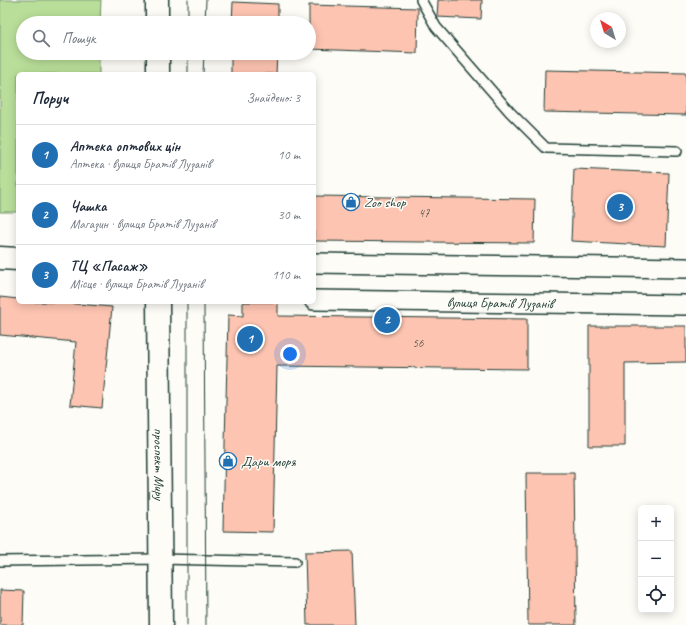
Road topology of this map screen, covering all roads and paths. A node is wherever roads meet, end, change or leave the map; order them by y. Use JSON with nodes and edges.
{"nodes":[{"id":1,"x":157,"y":0,"type":"edge"},
{"id":2,"x":421,"y":0,"type":"edge"},
{"id":3,"x":158,"y":16,"type":"edge"},
{"id":4,"x":158,"y":60,"type":"edge"},
{"id":5,"x":158,"y":72,"type":"edge"},
{"id":6,"x":676,"y":151,"type":"dead end"},
{"id":7,"x":0,"y":258,"type":"edge"},
{"id":8,"x":16,"y":259,"type":"edge"},
{"id":9,"x":316,"y":263,"type":"edge"},
{"id":10,"x":686,"y":268,"type":"edge"},
{"id":11,"x":316,"y":300,"type":"edge"},
{"id":12,"x":158,"y":304,"type":"edge"},
{"id":13,"x":686,"y":305,"type":"edge"},
{"id":14,"x":160,"y":559,"type":"junction"},
{"id":15,"x":0,"y":561,"type":"edge"},
{"id":16,"x":295,"y":562,"type":"dead end"},
{"id":17,"x":161,"y":625,"type":"edge"}],
"edges":[{"from":1,"to":3,"type":"main road"},
{"from":2,"to":6,"type":"lane"},
{"from":4,"to":5,"type":"main road"},
{"from":7,"to":8,"type":"main road"},
{"from":9,"to":10,"type":"street"},
{"from":11,"to":13,"type":"street","name":"вулиця Братів Лузанів"},
{"from":12,"to":14,"type":"main road","name":"проспект Миру"},
{"from":14,"to":15,"type":"lane"},
{"from":14,"to":16,"type":"lane"},
{"from":14,"to":17,"type":"main road","name":"проспект Миру"}]}
